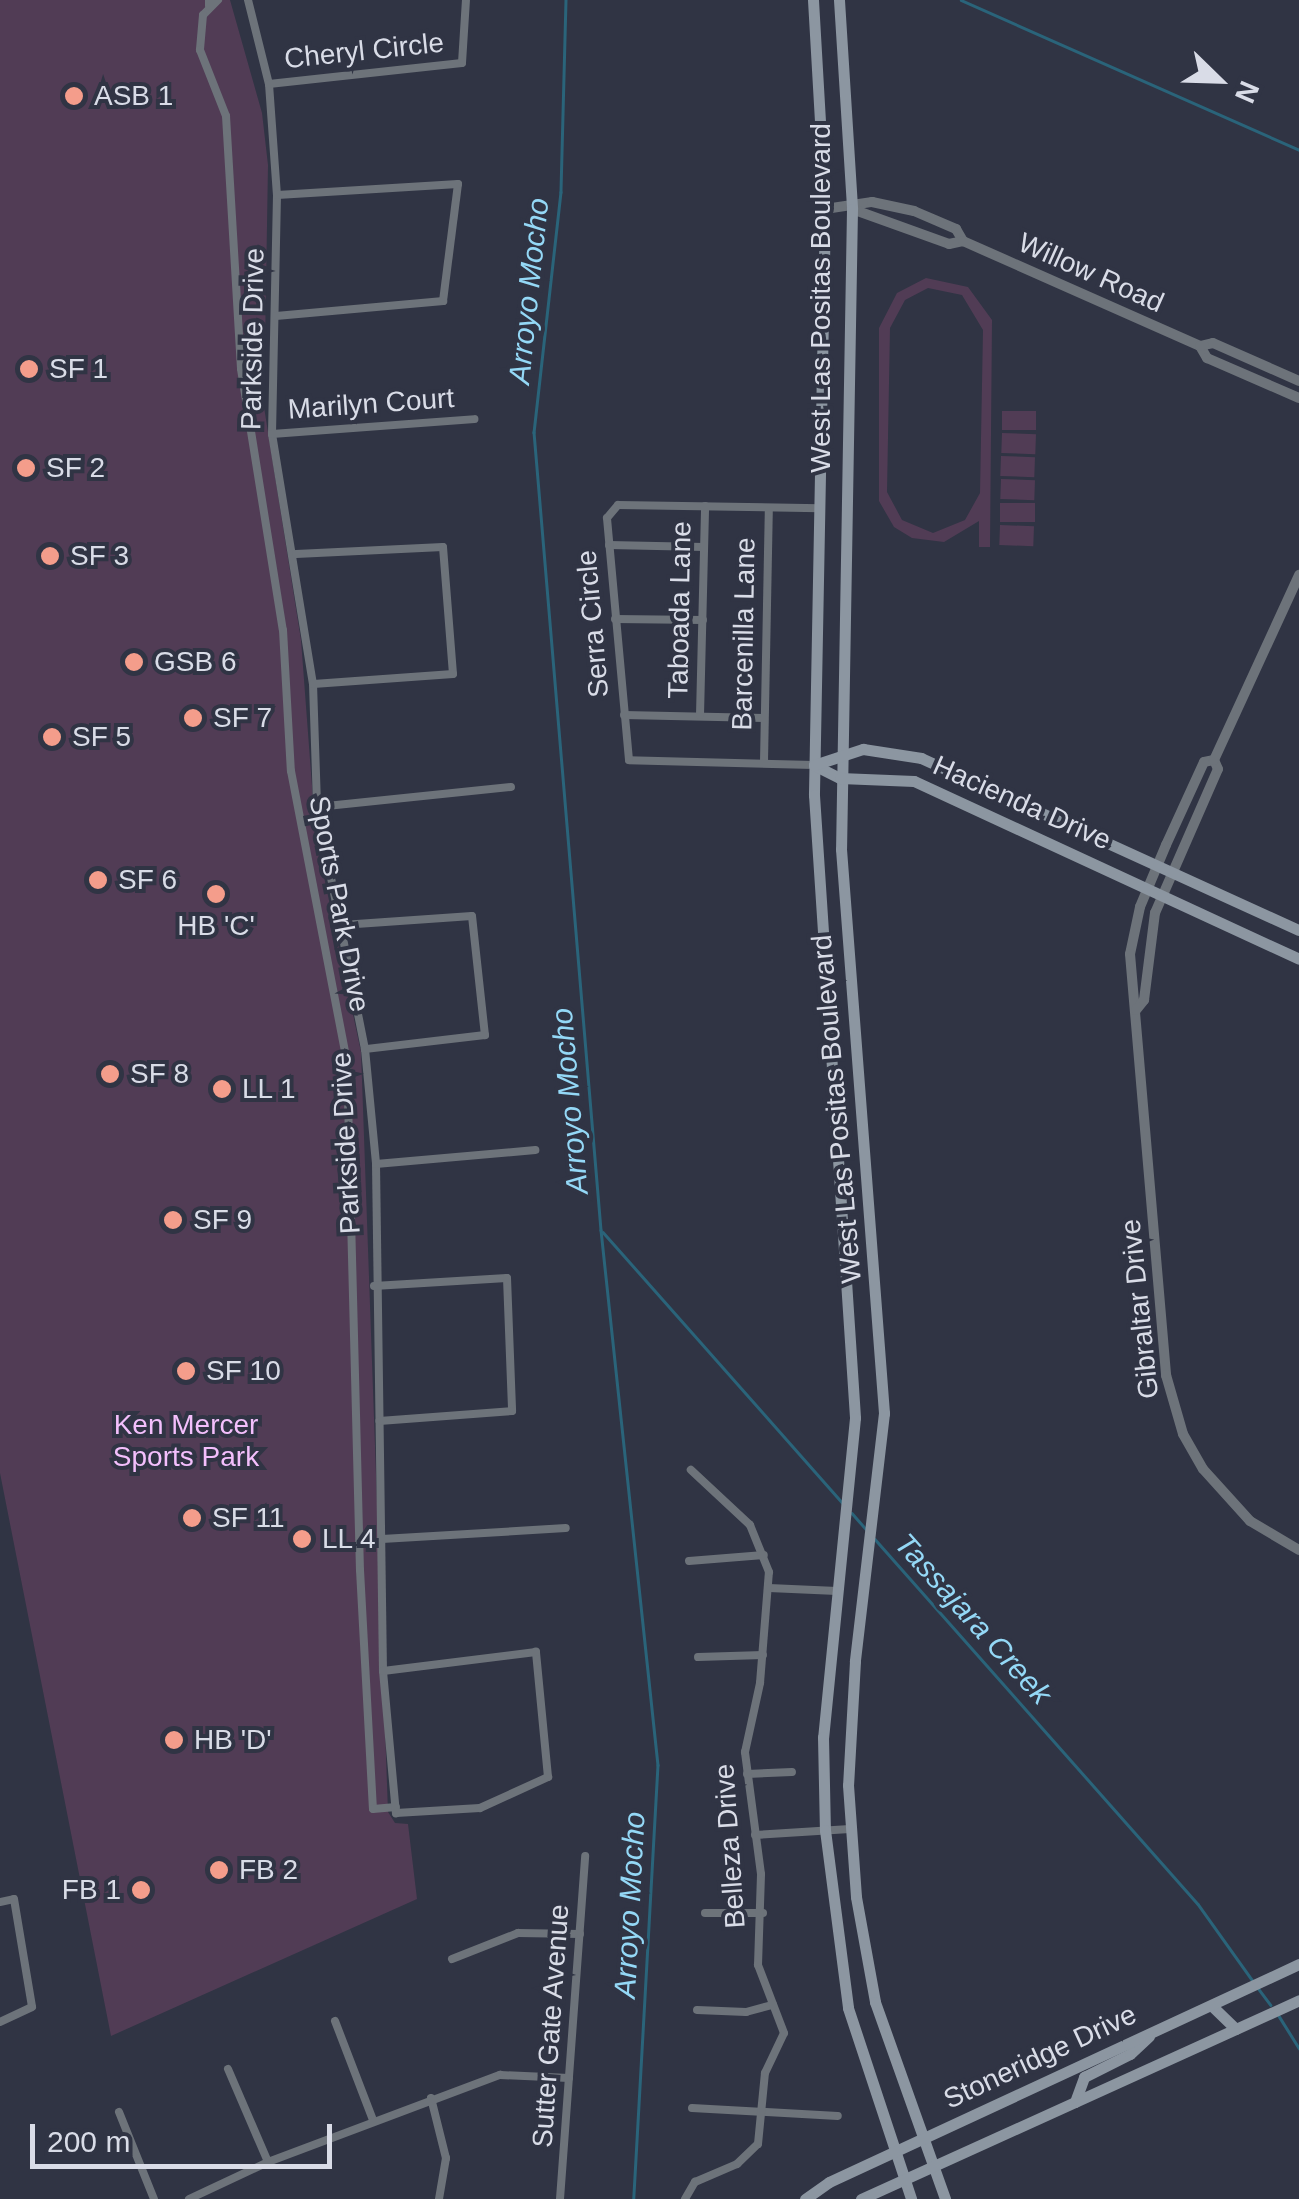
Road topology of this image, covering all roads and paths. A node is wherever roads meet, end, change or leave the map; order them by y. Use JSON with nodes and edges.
{"nodes":[{"id":1,"x":248,"y":0,"type":"edge"},
{"id":2,"x":466,"y":0,"type":"edge"},
{"id":3,"x":814,"y":0,"type":"edge"},
{"id":4,"x":839,"y":0,"type":"edge"},
{"id":5,"x":213,"y":2,"type":"edge"},
{"id":6,"x":269,"y":84,"type":"junction"},
{"id":7,"x":277,"y":194,"type":"junction"},
{"id":8,"x":825,"y":209,"type":"junction"},
{"id":9,"x":852,"y":209,"type":"junction"},
{"id":10,"x":276,"y":316,"type":"junction"},
{"id":11,"x":1200,"y":346,"type":"junction"},
{"id":12,"x":1299,"y":381,"type":"edge"},
{"id":13,"x":1299,"y":398,"type":"edge"},
{"id":14,"x":474,"y":419,"type":"dead end"},
{"id":15,"x":272,"y":434,"type":"junction"},
{"id":16,"x":705,"y":506,"type":"junction"},
{"id":17,"x":820,"y":508,"type":"junction"},
{"id":18,"x":769,"y":509,"type":"junction"},
{"id":19,"x":609,"y":546,"type":"junction"},
{"id":20,"x":704,"y":547,"type":"junction"},
{"id":21,"x":296,"y":554,"type":"junction"},
{"id":22,"x":1299,"y":575,"type":"edge"},
{"id":23,"x":616,"y":618,"type":"junction"},
{"id":24,"x":703,"y":620,"type":"junction"},
{"id":25,"x":313,"y":684,"type":"junction"},
{"id":26,"x":624,"y":715,"type":"junction"},
{"id":27,"x":700,"y":715,"type":"junction"},
{"id":28,"x":764,"y":718,"type":"junction"},
{"id":29,"x":840,"y":751,"type":"junction"},
{"id":30,"x":1214,"y":760,"type":"junction"},
{"id":31,"x":764,"y":761,"type":"junction"},
{"id":32,"x":814,"y":765,"type":"junction"},
{"id":33,"x":840,"y":778,"type":"junction"},
{"id":34,"x":511,"y":788,"type":"dead end"},
{"id":35,"x":317,"y":807,"type":"junction"},
{"id":36,"x":1157,"y":865,"type":"junction"},
{"id":37,"x":1172,"y":872,"type":"junction"},
{"id":38,"x":1148,"y":888,"type":"junction"},
{"id":39,"x":1163,"y":894,"type":"junction"},
{"id":40,"x":342,"y":925,"type":"junction"},
{"id":41,"x":1299,"y":930,"type":"edge"},
{"id":42,"x":1299,"y":959,"type":"edge"},
{"id":43,"x":1136,"y":1010,"type":"junction"},
{"id":44,"x":365,"y":1049,"type":"junction"},
{"id":45,"x":535,"y":1150,"type":"dead end"},
{"id":46,"x":376,"y":1164,"type":"junction"},
{"id":47,"x":374,"y":1286,"type":"junction"},
{"id":48,"x":378,"y":1422,"type":"junction"},
{"id":49,"x":692,"y":1470,"type":"dead end"},
{"id":50,"x":566,"y":1528,"type":"dead end"},
{"id":51,"x":382,"y":1539,"type":"junction"},
{"id":52,"x":1299,"y":1550,"type":"edge"},
{"id":53,"x":764,"y":1555,"type":"junction"},
{"id":54,"x":689,"y":1561,"type":"dead end"},
{"id":55,"x":769,"y":1588,"type":"junction"},
{"id":56,"x":837,"y":1591,"type":"junction"},
{"id":57,"x":764,"y":1655,"type":"junction"},
{"id":58,"x":698,"y":1657,"type":"dead end"},
{"id":59,"x":384,"y":1672,"type":"junction"},
{"id":60,"x":792,"y":1772,"type":"dead end"},
{"id":61,"x":747,"y":1774,"type":"junction"},
{"id":62,"x":396,"y":1810,"type":"junction"},
{"id":63,"x":850,"y":1828,"type":"junction"},
{"id":64,"x":825,"y":1830,"type":"junction"},
{"id":65,"x":755,"y":1834,"type":"junction"},
{"id":66,"x":585,"y":1856,"type":"dead end"},
{"id":67,"x":0,"y":1902,"type":"edge"},
{"id":68,"x":706,"y":1913,"type":"dead end"},
{"id":69,"x":763,"y":1913,"type":"junction"},
{"id":70,"x":580,"y":1934,"type":"junction"},
{"id":71,"x":452,"y":1958,"type":"dead end"},
{"id":72,"x":1299,"y":1964,"type":"edge"},
{"id":73,"x":1298,"y":2000,"type":"edge"},
{"id":74,"x":772,"y":2004,"type":"junction"},
{"id":75,"x":1212,"y":2006,"type":"junction"},
{"id":76,"x":697,"y":2010,"type":"dead end"},
{"id":77,"x":0,"y":2022,"type":"edge"},
{"id":78,"x":335,"y":2022,"type":"dead end"},
{"id":79,"x":1236,"y":2028,"type":"junction"},
{"id":80,"x":1150,"y":2033,"type":"junction"},
{"id":81,"x":228,"y":2068,"type":"dead end"},
{"id":82,"x":568,"y":2078,"type":"junction"},
{"id":83,"x":431,"y":2098,"type":"junction"},
{"id":84,"x":1075,"y":2102,"type":"junction"},
{"id":85,"x":692,"y":2108,"type":"dead end"},
{"id":86,"x":119,"y":2112,"type":"dead end"},
{"id":87,"x":762,"y":2112,"type":"junction"},
{"id":88,"x":838,"y":2116,"type":"dead end"},
{"id":89,"x":373,"y":2120,"type":"junction"},
{"id":90,"x":920,"y":2140,"type":"junction"},
{"id":91,"x":891,"y":2154,"type":"junction"},
{"id":92,"x":268,"y":2162,"type":"junction"},
{"id":93,"x":932,"y":2167,"type":"junction"},
{"id":94,"x":903,"y":2180,"type":"junction"},
{"id":95,"x":154,"y":2199,"type":"edge"},
{"id":96,"x":189,"y":2199,"type":"edge"},
{"id":97,"x":439,"y":2199,"type":"edge"},
{"id":98,"x":560,"y":2199,"type":"edge"},
{"id":99,"x":685,"y":2199,"type":"edge"},
{"id":100,"x":805,"y":2199,"type":"edge"},
{"id":101,"x":861,"y":2199,"type":"edge"},
{"id":102,"x":911,"y":2199,"type":"edge"},
{"id":103,"x":945,"y":2199,"type":"edge"}],
"edges":[{"from":1,"to":6,"type":"street","name":"Parkside Drive"},
{"from":2,"to":6,"type":"street","name":"Cheryl Circle"},
{"from":3,"to":8,"type":"main road","name":"West Las Positas Boulevard"},
{"from":4,"to":9,"type":"main road","name":"West Las Positas Boulevard"},
{"from":5,"to":62,"type":"street","name":"Sports Park Drive"},
{"from":6,"to":7,"type":"street","name":"Parkside Drive"},
{"from":7,"to":10,"type":"street","name":"Parkside Drive"},
{"from":7,"to":10,"type":"street"},
{"from":8,"to":9,"type":"street","name":"Willow Road"},
{"from":8,"to":17,"type":"main road","name":"West Las Positas Boulevard"},
{"from":9,"to":11,"type":"street","name":"Willow Road"},
{"from":9,"to":29,"type":"main road","name":"West Las Positas Boulevard"},
{"from":10,"to":15,"type":"street","name":"Parkside Drive"},
{"from":11,"to":12,"type":"street","name":"Willow Road"},
{"from":11,"to":13,"type":"street","name":"Willow Road"},
{"from":14,"to":15,"type":"street","name":"Marilyn Court"},
{"from":15,"to":21,"type":"street","name":"Parkside Drive"},
{"from":16,"to":18,"type":"street","name":"Serra Circle"},
{"from":16,"to":19,"type":"street","name":"Serra Circle"},
{"from":16,"to":20,"type":"street","name":"Taboada Lane"},
{"from":17,"to":18,"type":"street","name":"Serra Circle"},
{"from":17,"to":32,"type":"main road","name":"West Las Positas Boulevard"},
{"from":18,"to":28,"type":"street","name":"Barcenilla Lane"},
{"from":19,"to":20,"type":"street"},
{"from":19,"to":23,"type":"street","name":"Serra Circle"},
{"from":20,"to":24,"type":"street","name":"Taboada Lane"},
{"from":21,"to":25,"type":"street","name":"Parkside Drive"},
{"from":21,"to":25,"type":"street"},
{"from":22,"to":30,"type":"street","name":"Gibraltar Drive"},
{"from":23,"to":24,"type":"street"},
{"from":23,"to":26,"type":"street","name":"Serra Circle"},
{"from":24,"to":27,"type":"street","name":"Taboada Lane"},
{"from":25,"to":35,"type":"street","name":"Parkside Drive"},
{"from":26,"to":27,"type":"street"},
{"from":26,"to":31,"type":"street","name":"Serra Circle"},
{"from":27,"to":28,"type":"street"},
{"from":28,"to":31,"type":"street","name":"Barcenilla Lane"},
{"from":29,"to":32,"type":"main road"},
{"from":29,"to":33,"type":"main road","name":"West Las Positas Boulevard"},
{"from":29,"to":36,"type":"main road","name":"Hacienda Drive"},
{"from":30,"to":36,"type":"street","name":"Gibraltar Drive"},
{"from":30,"to":37,"type":"street","name":"Gibraltar Drive"},
{"from":31,"to":32,"type":"street","name":"Serra Circle"},
{"from":32,"to":33,"type":"main road","name":"Hacienda Drive"},
{"from":32,"to":56,"type":"main road","name":"West Las Positas Boulevard"},
{"from":33,"to":38,"type":"main road","name":"Hacienda Drive"},
{"from":33,"to":63,"type":"main road","name":"West Las Positas Boulevard"},
{"from":34,"to":35,"type":"street"},
{"from":35,"to":40,"type":"street","name":"Parkside Drive"},
{"from":36,"to":37,"type":"main road","name":"Hacienda Drive"},
{"from":36,"to":38,"type":"street","name":"Gibraltar Drive"},
{"from":37,"to":39,"type":"street","name":"Gibraltar Drive"},
{"from":37,"to":41,"type":"main road","name":"Hacienda Drive"},
{"from":38,"to":39,"type":"main road","name":"Hacienda Drive"},
{"from":38,"to":43,"type":"street","name":"Gibraltar Drive"},
{"from":39,"to":42,"type":"main road","name":"Hacienda Drive"},
{"from":39,"to":43,"type":"street","name":"Gibraltar Drive"},
{"from":40,"to":44,"type":"street","name":"Parkside Drive"},
{"from":40,"to":44,"type":"street"},
{"from":43,"to":52,"type":"street","name":"Gibraltar Drive"},
{"from":44,"to":46,"type":"street","name":"Parkside Drive"},
{"from":45,"to":46,"type":"street"},
{"from":46,"to":47,"type":"street","name":"Parkside Drive"},
{"from":47,"to":48,"type":"street","name":"Parkside Drive"},
{"from":47,"to":48,"type":"street"},
{"from":48,"to":51,"type":"street","name":"Parkside Drive"},
{"from":49,"to":53,"type":"street","name":"Belleza Drive"},
{"from":50,"to":51,"type":"street"},
{"from":51,"to":59,"type":"street","name":"Parkside Drive"},
{"from":53,"to":54,"type":"street"},
{"from":53,"to":55,"type":"street","name":"Belleza Drive"},
{"from":55,"to":56,"type":"street"},
{"from":55,"to":57,"type":"street","name":"Belleza Drive"},
{"from":56,"to":64,"type":"main road","name":"West Las Positas Boulevard"},
{"from":57,"to":58,"type":"street"},
{"from":57,"to":61,"type":"street","name":"Belleza Drive"},
{"from":59,"to":62,"type":"street","name":"Parkside Drive"},
{"from":59,"to":62,"type":"street"},
{"from":60,"to":61,"type":"street"},
{"from":61,"to":65,"type":"street","name":"Belleza Drive"},
{"from":63,"to":64,"type":"street"},
{"from":63,"to":90,"type":"main road","name":"West Las Positas Boulevard"},
{"from":64,"to":65,"type":"street"},
{"from":64,"to":91,"type":"main road","name":"West Las Positas Boulevard"},
{"from":65,"to":69,"type":"street","name":"Belleza Drive"},
{"from":66,"to":70,"type":"street","name":"Sutter Gate Avenue"},
{"from":67,"to":77,"type":"street"},
{"from":68,"to":69,"type":"street"},
{"from":69,"to":74,"type":"street","name":"Belleza Drive"},
{"from":70,"to":71,"type":"street"},
{"from":70,"to":82,"type":"street","name":"Sutter Gate Avenue"},
{"from":72,"to":75,"type":"main road","name":"Stoneridge Drive"},
{"from":73,"to":79,"type":"main road","name":"Stoneridge Drive"},
{"from":74,"to":76,"type":"street"},
{"from":74,"to":87,"type":"street","name":"Belleza Drive"},
{"from":75,"to":79,"type":"main road"},
{"from":75,"to":80,"type":"main road","name":"Stoneridge Drive"},
{"from":78,"to":89,"type":"street"},
{"from":79,"to":84,"type":"main road","name":"Stoneridge Drive"},
{"from":80,"to":84,"type":"main road"},
{"from":80,"to":90,"type":"main road","name":"Stoneridge Drive"},
{"from":81,"to":92,"type":"street"},
{"from":82,"to":83,"type":"street"},
{"from":82,"to":98,"type":"street","name":"Sutter Gate Avenue"},
{"from":83,"to":89,"type":"street"},
{"from":83,"to":97,"type":"street"},
{"from":84,"to":93,"type":"main road","name":"Stoneridge Drive"},
{"from":85,"to":87,"type":"street"},
{"from":86,"to":95,"type":"street"},
{"from":87,"to":88,"type":"street"},
{"from":87,"to":99,"type":"street","name":"Belleza Drive"},
{"from":89,"to":92,"type":"street"},
{"from":90,"to":91,"type":"main road","name":"Stoneridge Drive"},
{"from":90,"to":93,"type":"main road","name":"West Las Positas Boulevard"},
{"from":91,"to":94,"type":"main road","name":"West Las Positas Boulevard"},
{"from":91,"to":100,"type":"main road","name":"Stoneridge Drive"},
{"from":92,"to":96,"type":"street"},
{"from":93,"to":94,"type":"main road","name":"Stoneridge Drive"},
{"from":93,"to":103,"type":"main road","name":"West Las Positas Boulevard"},
{"from":94,"to":101,"type":"main road","name":"Stoneridge Drive"},
{"from":94,"to":102,"type":"main road","name":"West Las Positas Boulevard"}]}
